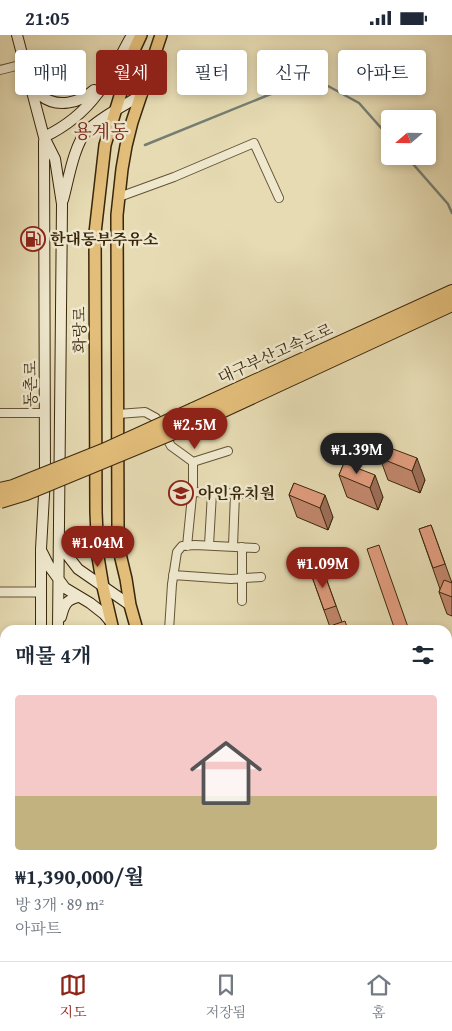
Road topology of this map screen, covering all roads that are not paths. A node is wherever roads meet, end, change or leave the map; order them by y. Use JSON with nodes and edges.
{"nodes":[{"id":1,"x":17,"y":35,"type":"edge"},
{"id":2,"x":132,"y":35,"type":"edge"},
{"id":3,"x":141,"y":35,"type":"edge"},
{"id":4,"x":161,"y":35,"type":"edge"},
{"id":5,"x":21,"y":50,"type":"edge"},
{"id":6,"x":123,"y":50,"type":"edge"},
{"id":7,"x":156,"y":50,"type":"edge"},
{"id":8,"x":15,"y":66,"type":"edge"},
{"id":9,"x":0,"y":70,"type":"edge"},
{"id":10,"x":96,"y":88,"type":"edge"},
{"id":11,"x":32,"y":95,"type":"edge"},
{"id":12,"x":40,"y":95,"type":"edge"},
{"id":13,"x":97,"y":95,"type":"edge"},
{"id":14,"x":141,"y":95,"type":"edge"},
{"id":15,"x":142,"y":95,"type":"edge"},
{"id":16,"x":116,"y":109,"type":"junction"},
{"id":17,"x":44,"y":137,"type":"junction"},
{"id":18,"x":119,"y":197,"type":"junction"},
{"id":19,"x":279,"y":198,"type":"dead end"},
{"id":20,"x":62,"y":204,"type":"junction"},
{"id":21,"x":452,"y":292,"type":"edge"},
{"id":22,"x":452,"y":303,"type":"edge"},
{"id":23,"x":0,"y":413,"type":"edge"},
{"id":24,"x":45,"y":413,"type":"junction"},
{"id":25,"x":118,"y":414,"type":"junction"},
{"id":26,"x":193,"y":417,"type":"junction"},
{"id":27,"x":228,"y":451,"type":"dead end"},
{"id":28,"x":193,"y":462,"type":"junction"},
{"id":29,"x":0,"y":491,"type":"edge"},
{"id":30,"x":192,"y":492,"type":"junction"},
{"id":31,"x":212,"y":493,"type":"junction"},
{"id":32,"x":235,"y":494,"type":"junction"},
{"id":33,"x":249,"y":495,"type":"dead end"},
{"id":34,"x":0,"y":501,"type":"edge"},
{"id":35,"x":58,"y":539,"type":"junction"},
{"id":36,"x":209,"y":545,"type":"junction"},
{"id":37,"x":187,"y":546,"type":"junction"},
{"id":38,"x":233,"y":546,"type":"junction"},
{"id":39,"x":242,"y":547,"type":"junction"},
{"id":40,"x":256,"y":548,"type":"dead end"},
{"id":41,"x":41,"y":549,"type":"junction"},
{"id":42,"x":173,"y":575,"type":"junction"},
{"id":43,"x":261,"y":577,"type":"dead end"},
{"id":44,"x":241,"y":579,"type":"junction"},
{"id":45,"x":59,"y":581,"type":"junction"},
{"id":46,"x":103,"y":587,"type":"junction"},
{"id":47,"x":41,"y":591,"type":"junction"},
{"id":48,"x":58,"y":591,"type":"junction"},
{"id":49,"x":0,"y":592,"type":"edge"},
{"id":50,"x":78,"y":597,"type":"junction"},
{"id":51,"x":242,"y":601,"type":"dead end"},
{"id":52,"x":130,"y":605,"type":"junction"},
{"id":53,"x":41,"y":625,"type":"edge"},
{"id":54,"x":58,"y":625,"type":"edge"},
{"id":55,"x":59,"y":625,"type":"edge"},
{"id":56,"x":112,"y":625,"type":"edge"},
{"id":57,"x":136,"y":625,"type":"edge"},
{"id":58,"x":169,"y":625,"type":"edge"}],
"edges":[{"from":1,"to":5,"type":"main road"},
{"from":2,"to":6,"type":"main road"},
{"from":3,"to":16,"type":"main road","name":"화랑로"},
{"from":4,"to":7,"type":"main road"},
{"from":8,"to":9,"type":"street"},
{"from":10,"to":12,"type":"main road"},
{"from":11,"to":17,"type":"main road"},
{"from":13,"to":17,"type":"main road"},
{"from":14,"to":16,"type":"main road"},
{"from":15,"to":18,"type":"main road"},
{"from":16,"to":20,"type":"main road"},
{"from":16,"to":46,"type":"main road","name":"화랑로"},
{"from":17,"to":20,"type":"main road"},
{"from":17,"to":24,"type":"main road","name":"동촌로"},
{"from":18,"to":19,"type":"street"},
{"from":18,"to":25,"type":"main road"},
{"from":20,"to":35,"type":"main road"},
{"from":21,"to":26,"type":"highway","name":"대구부산고속도로"},
{"from":22,"to":26,"type":"highway","name":"대구부산고속도로"},
{"from":23,"to":24,"type":"street"},
{"from":24,"to":41,"type":"main road","name":"동촌로"},
{"from":25,"to":28,"type":"street"},
{"from":25,"to":52,"type":"main road"},
{"from":26,"to":29,"type":"highway","name":"대구부산고속도로","bridge":true},
{"from":26,"to":34,"type":"highway","name":"대구부산고속도로","bridge":true},
{"from":27,"to":28,"type":"street"},
{"from":28,"to":30,"type":"street"},
{"from":30,"to":31,"type":"street"},
{"from":30,"to":37,"type":"street"},
{"from":31,"to":32,"type":"street"},
{"from":31,"to":36,"type":"street"},
{"from":32,"to":33,"type":"street"},
{"from":32,"to":38,"type":"street"},
{"from":35,"to":45,"type":"main road"},
{"from":35,"to":46,"type":"main road"},
{"from":36,"to":37,"type":"street"},
{"from":36,"to":38,"type":"street"},
{"from":37,"to":42,"type":"street"},
{"from":38,"to":39,"type":"street"},
{"from":39,"to":40,"type":"street"},
{"from":39,"to":44,"type":"street"},
{"from":41,"to":45,"type":"main road"},
{"from":41,"to":47,"type":"main road","name":"동촌로"},
{"from":42,"to":44,"type":"street"},
{"from":42,"to":58,"type":"street"},
{"from":43,"to":44,"type":"street"},
{"from":44,"to":51,"type":"street"},
{"from":45,"to":48,"type":"main road"},
{"from":45,"to":50,"type":"main road"},
{"from":46,"to":52,"type":"main road"},
{"from":46,"to":56,"type":"main road","name":"화랑로"},
{"from":47,"to":48,"type":"main road"},
{"from":47,"to":49,"type":"street"},
{"from":47,"to":53,"type":"main road","name":"동촌로"},
{"from":48,"to":54,"type":"main road"},
{"from":50,"to":55,"type":"main road"},
{"from":50,"to":56,"type":"main road"},
{"from":52,"to":57,"type":"main road"}]}
